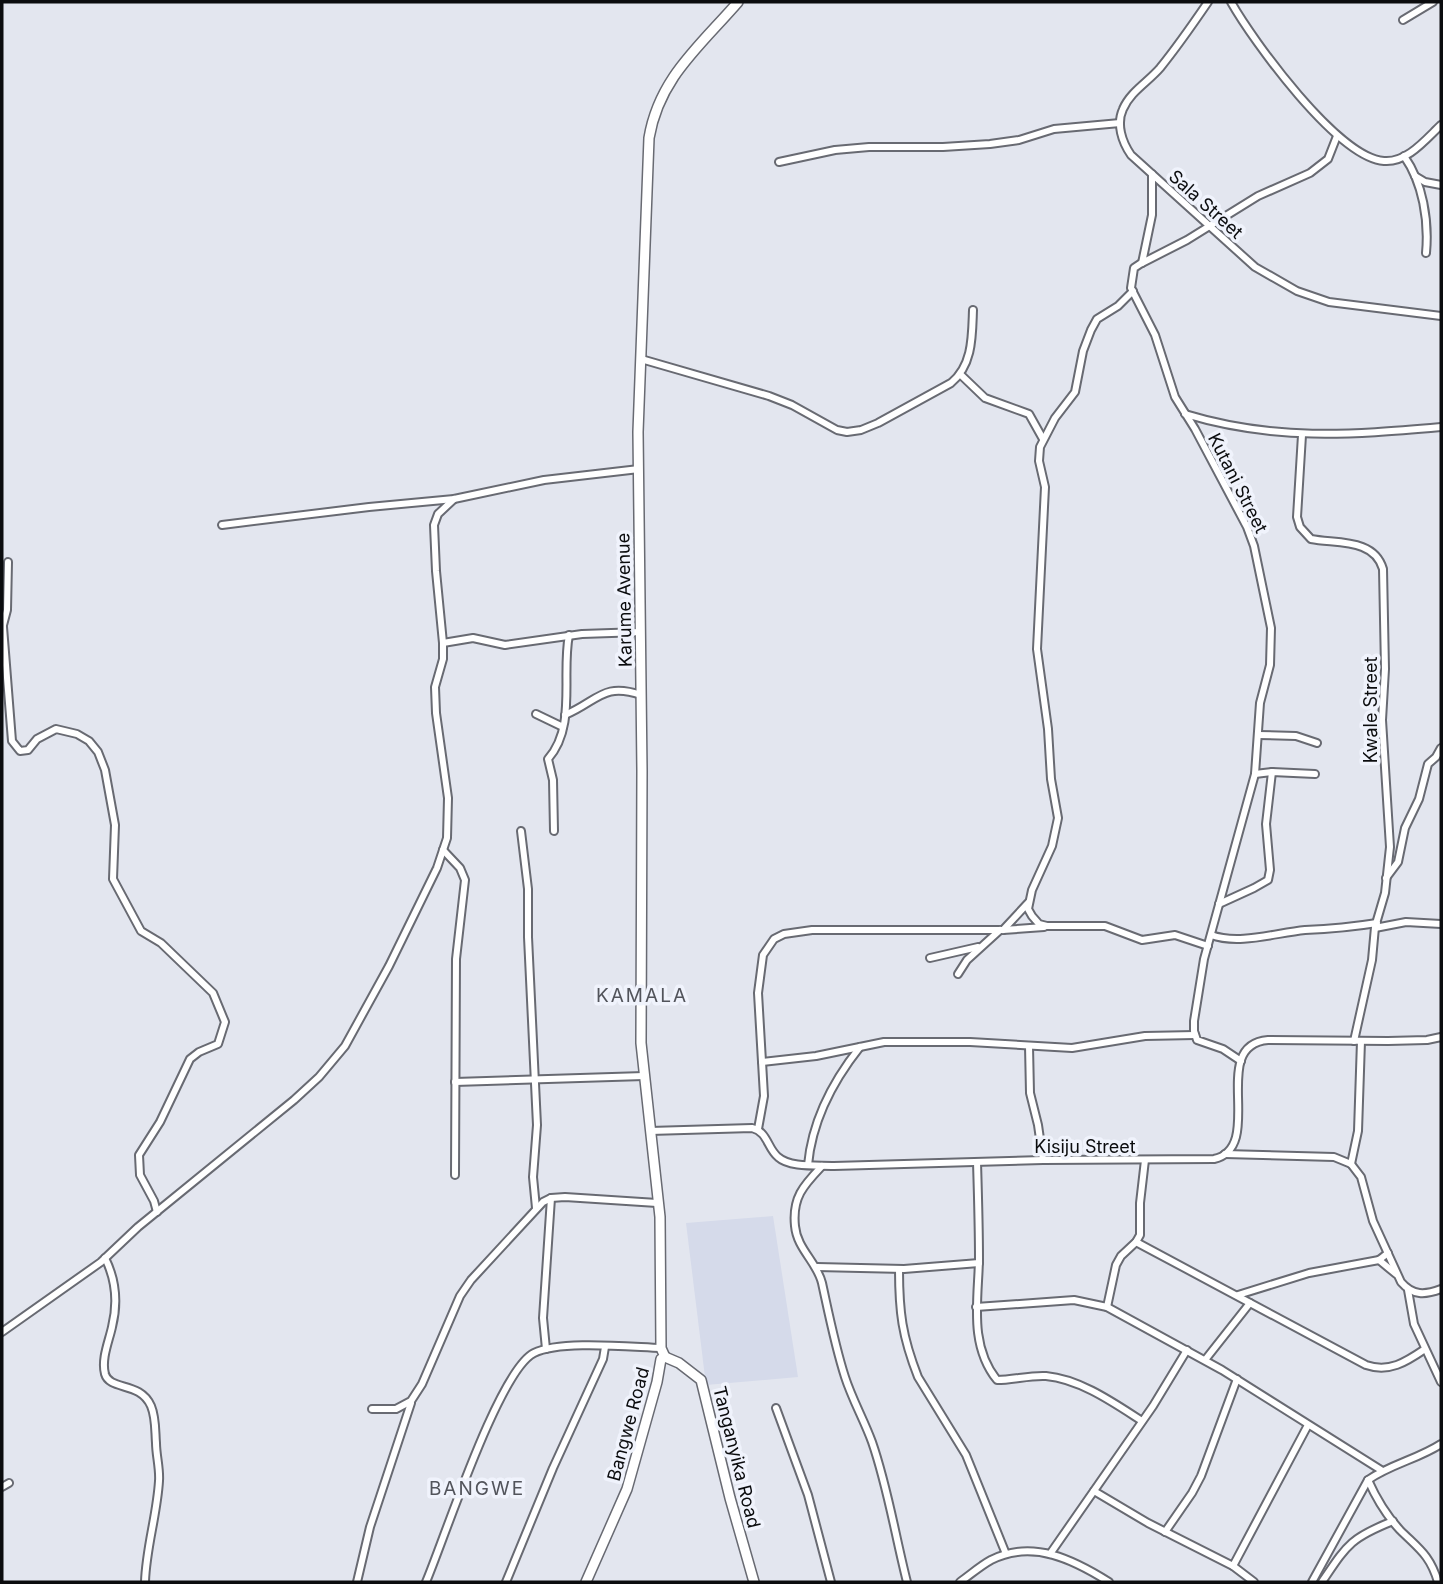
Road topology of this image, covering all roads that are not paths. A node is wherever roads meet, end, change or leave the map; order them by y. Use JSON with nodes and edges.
{"nodes":[{"id":1,"x":738,"y":2,"type":"edge"},
{"id":2,"x":1208,"y":2,"type":"edge"},
{"id":3,"x":1231,"y":2,"type":"edge"},
{"id":4,"x":1433,"y":2,"type":"edge"},
{"id":5,"x":1403,"y":20,"type":"dead end"},
{"id":6,"x":1120,"y":123,"type":"junction"},
{"id":7,"x":1441,"y":125,"type":"edge"},
{"id":8,"x":1337,"y":136,"type":"junction"},
{"id":9,"x":1404,"y":156,"type":"junction"},
{"id":10,"x":779,"y":162,"type":"dead end"},
{"id":11,"x":1152,"y":174,"type":"junction"},
{"id":12,"x":1415,"y":176,"type":"junction"},
{"id":13,"x":1441,"y":185,"type":"edge"},
{"id":14,"x":1209,"y":226,"type":"junction"},
{"id":15,"x":1426,"y":253,"type":"dead end"},
{"id":16,"x":1142,"y":263,"type":"junction"},
{"id":17,"x":1133,"y":291,"type":"junction"},
{"id":18,"x":973,"y":310,"type":"dead end"},
{"id":19,"x":1441,"y":314,"type":"edge"},
{"id":20,"x":641,"y":359,"type":"junction"},
{"id":21,"x":961,"y":375,"type":"junction"},
{"id":22,"x":1185,"y":414,"type":"junction"},
{"id":23,"x":1441,"y":427,"type":"edge"},
{"id":24,"x":1302,"y":435,"type":"junction"},
{"id":25,"x":1043,"y":439,"type":"junction"},
{"id":26,"x":639,"y":469,"type":"junction"},
{"id":27,"x":454,"y":499,"type":"junction"},
{"id":28,"x":222,"y":525,"type":"dead end"},
{"id":29,"x":8,"y":562,"type":"dead end"},
{"id":30,"x":3,"y":628,"type":"edge"},
{"id":31,"x":641,"y":632,"type":"junction"},
{"id":32,"x":569,"y":635,"type":"junction"},
{"id":33,"x":443,"y":643,"type":"junction"},
{"id":34,"x":641,"y":695,"type":"junction"},
{"id":35,"x":536,"y":714,"type":"dead end"},
{"id":36,"x":565,"y":715,"type":"junction"},
{"id":37,"x":562,"y":726,"type":"junction"},
{"id":38,"x":1258,"y":735,"type":"junction"},
{"id":39,"x":1317,"y":743,"type":"dead end"},
{"id":40,"x":1441,"y":748,"type":"edge"},
{"id":41,"x":1272,"y":772,"type":"junction"},
{"id":42,"x":1255,"y":774,"type":"junction"},
{"id":43,"x":1315,"y":775,"type":"dead end"},
{"id":44,"x":521,"y":831,"type":"dead end"},
{"id":45,"x":554,"y":831,"type":"dead end"},
{"id":46,"x":443,"y":850,"type":"junction"},
{"id":47,"x":1386,"y":878,"type":"junction"},
{"id":48,"x":1029,"y":901,"type":"junction"},
{"id":49,"x":1219,"y":904,"type":"junction"},
{"id":50,"x":1441,"y":924,"type":"edge"},
{"id":51,"x":1051,"y":926,"type":"junction"},
{"id":52,"x":1376,"y":926,"type":"junction"},
{"id":53,"x":1002,"y":930,"type":"junction"},
{"id":54,"x":1211,"y":935,"type":"junction"},
{"id":55,"x":1208,"y":946,"type":"junction"},
{"id":56,"x":980,"y":947,"type":"junction"},
{"id":57,"x":930,"y":958,"type":"dead end"},
{"id":58,"x":958,"y":974,"type":"dead end"},
{"id":59,"x":1195,"y":1035,"type":"junction"},
{"id":60,"x":1441,"y":1037,"type":"edge"},
{"id":61,"x":1357,"y":1041,"type":"junction"},
{"id":62,"x":860,"y":1046,"type":"junction"},
{"id":63,"x":1029,"y":1046,"type":"junction"},
{"id":64,"x":1241,"y":1060,"type":"junction"},
{"id":65,"x":762,"y":1062,"type":"junction"},
{"id":66,"x":645,"y":1076,"type":"junction"},
{"id":67,"x":534,"y":1079,"type":"junction"},
{"id":68,"x":455,"y":1082,"type":"junction"},
{"id":69,"x":758,"y":1129,"type":"junction"},
{"id":70,"x":650,"y":1132,"type":"junction"},
{"id":71,"x":1225,"y":1154,"type":"junction"},
{"id":72,"x":1043,"y":1160,"type":"junction"},
{"id":73,"x":1145,"y":1160,"type":"junction"},
{"id":74,"x":977,"y":1162,"type":"junction"},
{"id":75,"x":1351,"y":1164,"type":"junction"},
{"id":76,"x":808,"y":1165,"type":"junction"},
{"id":77,"x":823,"y":1166,"type":"junction"},
{"id":78,"x":455,"y":1175,"type":"dead end"},
{"id":79,"x":551,"y":1198,"type":"junction"},
{"id":80,"x":657,"y":1203,"type":"junction"},
{"id":81,"x":536,"y":1208,"type":"junction"},
{"id":82,"x":157,"y":1212,"type":"junction"},
{"id":83,"x":660,"y":1226,"type":"joint"},
{"id":84,"x":1136,"y":1242,"type":"junction"},
{"id":85,"x":1388,"y":1252,"type":"junction"},
{"id":86,"x":105,"y":1258,"type":"junction"},
{"id":87,"x":1379,"y":1260,"type":"junction"},
{"id":88,"x":979,"y":1263,"type":"junction"},
{"id":89,"x":817,"y":1267,"type":"junction"},
{"id":90,"x":898,"y":1269,"type":"junction"},
{"id":91,"x":1398,"y":1275,"type":"junction"},
{"id":92,"x":1441,"y":1289,"type":"edge"},
{"id":93,"x":1408,"y":1290,"type":"junction"},
{"id":94,"x":1238,"y":1295,"type":"junction"},
{"id":95,"x":1250,"y":1303,"type":"junction"},
{"id":96,"x":976,"y":1307,"type":"junction"},
{"id":97,"x":1107,"y":1307,"type":"junction"},
{"id":98,"x":2,"y":1332,"type":"edge"},
{"id":99,"x":605,"y":1347,"type":"junction"},
{"id":100,"x":546,"y":1349,"type":"junction"},
{"id":101,"x":1425,"y":1349,"type":"junction"},
{"id":102,"x":1186,"y":1350,"type":"junction"},
{"id":103,"x":663,"y":1353,"type":"junction"},
{"id":104,"x":1205,"y":1360,"type":"junction"},
{"id":105,"x":1237,"y":1379,"type":"junction"},
{"id":106,"x":1441,"y":1382,"type":"edge"},
{"id":107,"x":411,"y":1401,"type":"junction"},
{"id":108,"x":776,"y":1408,"type":"dead end"},
{"id":109,"x":372,"y":1409,"type":"dead end"},
{"id":110,"x":1142,"y":1421,"type":"junction"},
{"id":111,"x":1308,"y":1425,"type":"junction"},
{"id":112,"x":1441,"y":1444,"type":"edge"},
{"id":113,"x":1381,"y":1471,"type":"junction"},
{"id":114,"x":1368,"y":1480,"type":"junction"},
{"id":115,"x":9,"y":1483,"type":"dead end"},
{"id":116,"x":2,"y":1487,"type":"edge"},
{"id":117,"x":1094,"y":1491,"type":"junction"},
{"id":118,"x":1393,"y":1521,"type":"junction"},
{"id":119,"x":1165,"y":1532,"type":"junction"},
{"id":120,"x":1006,"y":1554,"type":"junction"},
{"id":121,"x":1050,"y":1554,"type":"junction"},
{"id":122,"x":1233,"y":1566,"type":"junction"},
{"id":123,"x":1438,"y":1578,"type":"edge"},
{"id":124,"x":145,"y":1582,"type":"edge"},
{"id":125,"x":357,"y":1582,"type":"edge"},
{"id":126,"x":426,"y":1582,"type":"edge"},
{"id":127,"x":506,"y":1582,"type":"edge"},
{"id":128,"x":586,"y":1582,"type":"edge"},
{"id":129,"x":754,"y":1582,"type":"edge"},
{"id":130,"x":831,"y":1582,"type":"edge"},
{"id":131,"x":907,"y":1582,"type":"edge"},
{"id":132,"x":960,"y":1582,"type":"edge"},
{"id":133,"x":1109,"y":1582,"type":"edge"},
{"id":134,"x":1254,"y":1582,"type":"edge"},
{"id":135,"x":1312,"y":1582,"type":"edge"},
{"id":136,"x":1322,"y":1582,"type":"edge"}],
"edges":[{"from":1,"to":20,"type":"street","name":"Karume Avenue"},
{"from":2,"to":6,"type":"street"},
{"from":3,"to":8,"type":"street"},
{"from":4,"to":5,"type":"street"},
{"from":6,"to":10,"type":"street"},
{"from":6,"to":11,"type":"street","name":"Sala Street"},
{"from":7,"to":9,"type":"street"},
{"from":8,"to":9,"type":"street"},
{"from":8,"to":14,"type":"street"},
{"from":9,"to":12,"type":"street"},
{"from":11,"to":14,"type":"street","name":"Sala Street"},
{"from":11,"to":16,"type":"street"},
{"from":12,"to":13,"type":"street"},
{"from":12,"to":15,"type":"street"},
{"from":14,"to":16,"type":"street"},
{"from":14,"to":19,"type":"street","name":"Sala Street"},
{"from":16,"to":17,"type":"street"},
{"from":17,"to":22,"type":"street","name":"Kutani Street"},
{"from":17,"to":25,"type":"street"},
{"from":18,"to":21,"type":"street"},
{"from":20,"to":21,"type":"street"},
{"from":20,"to":26,"type":"street","name":"Karume Avenue"},
{"from":21,"to":25,"type":"street"},
{"from":22,"to":24,"type":"street"},
{"from":22,"to":38,"type":"street","name":"Kutani Street"},
{"from":23,"to":24,"type":"street"},
{"from":24,"to":47,"type":"street","name":"Kwale Street"},
{"from":25,"to":48,"type":"street"},
{"from":26,"to":27,"type":"street"},
{"from":26,"to":31,"type":"street","name":"Karume Avenue"},
{"from":27,"to":28,"type":"street"},
{"from":27,"to":33,"type":"street"},
{"from":29,"to":30,"type":"street"},
{"from":30,"to":82,"type":"street"},
{"from":31,"to":32,"type":"street"},
{"from":31,"to":34,"type":"street","name":"Karume Avenue"},
{"from":32,"to":33,"type":"street"},
{"from":32,"to":36,"type":"street"},
{"from":33,"to":46,"type":"street"},
{"from":34,"to":36,"type":"street"},
{"from":34,"to":66,"type":"street","name":"Karume Avenue"},
{"from":35,"to":37,"type":"street"},
{"from":36,"to":37,"type":"street"},
{"from":37,"to":45,"type":"street"},
{"from":38,"to":39,"type":"street"},
{"from":38,"to":42,"type":"street","name":"Kutani Street"},
{"from":40,"to":47,"type":"street"},
{"from":41,"to":42,"type":"street"},
{"from":41,"to":43,"type":"street"},
{"from":41,"to":49,"type":"street"},
{"from":42,"to":49,"type":"street","name":"Kutani Street"},
{"from":44,"to":67,"type":"street"},
{"from":46,"to":68,"type":"street"},
{"from":46,"to":82,"type":"street"},
{"from":47,"to":52,"type":"street","name":"Kwale Street"},
{"from":48,"to":51,"type":"street"},
{"from":48,"to":53,"type":"street"},
{"from":49,"to":54,"type":"street","name":"Kutani Street"},
{"from":50,"to":52,"type":"street"},
{"from":51,"to":53,"type":"street"},
{"from":51,"to":55,"type":"street"},
{"from":52,"to":54,"type":"street"},
{"from":52,"to":61,"type":"street","name":"Kwale Street"},
{"from":53,"to":56,"type":"street"},
{"from":53,"to":65,"type":"street"},
{"from":54,"to":55,"type":"street","name":"Kutani Street"},
{"from":55,"to":59,"type":"street","name":"Kutani Street"},
{"from":56,"to":57,"type":"street"},
{"from":56,"to":58,"type":"street"},
{"from":59,"to":63,"type":"street"},
{"from":59,"to":64,"type":"street"},
{"from":60,"to":61,"type":"street"},
{"from":61,"to":64,"type":"street"},
{"from":61,"to":75,"type":"street","name":"Kwale Street"},
{"from":62,"to":63,"type":"street"},
{"from":62,"to":65,"type":"street"},
{"from":62,"to":76,"type":"street"},
{"from":63,"to":72,"type":"street"},
{"from":64,"to":71,"type":"street"},
{"from":65,"to":69,"type":"street"},
{"from":66,"to":67,"type":"street"},
{"from":66,"to":70,"type":"street","name":"Karume Avenue"},
{"from":67,"to":68,"type":"street"},
{"from":67,"to":81,"type":"street"},
{"from":68,"to":78,"type":"street"},
{"from":69,"to":70,"type":"street"},
{"from":69,"to":76,"type":"street","name":"Kisiju Street"},
{"from":70,"to":80,"type":"street","name":"Karume Avenue"},
{"from":71,"to":73,"type":"street","name":"Kisiju Street"},
{"from":71,"to":75,"type":"street","name":"Kisiju Street"},
{"from":72,"to":73,"type":"street","name":"Kisiju Street"},
{"from":72,"to":74,"type":"street","name":"Kisiju Street"},
{"from":73,"to":84,"type":"street"},
{"from":74,"to":77,"type":"street","name":"Kisiju Street"},
{"from":74,"to":88,"type":"street"},
{"from":75,"to":85,"type":"street"},
{"from":76,"to":77,"type":"street","name":"Kisiju Street"},
{"from":77,"to":89,"type":"street"},
{"from":79,"to":80,"type":"street"},
{"from":79,"to":81,"type":"street"},
{"from":79,"to":100,"type":"street"},
{"from":80,"to":83,"type":"street","name":"Karume Avenue"},
{"from":81,"to":107,"type":"street"},
{"from":82,"to":86,"type":"street"},
{"from":83,"to":103,"type":"street","name":"Bangwe Road"},
{"from":84,"to":94,"type":"street"},
{"from":84,"to":97,"type":"street"},
{"from":85,"to":87,"type":"street"},
{"from":85,"to":91,"type":"street"},
{"from":86,"to":98,"type":"street"},
{"from":86,"to":124,"type":"street"},
{"from":87,"to":91,"type":"street"},
{"from":87,"to":94,"type":"street"},
{"from":88,"to":90,"type":"street"},
{"from":88,"to":96,"type":"street"},
{"from":89,"to":90,"type":"street"},
{"from":89,"to":131,"type":"street"},
{"from":90,"to":120,"type":"street"},
{"from":91,"to":93,"type":"street"},
{"from":92,"to":93,"type":"street"},
{"from":93,"to":101,"type":"street"},
{"from":94,"to":95,"type":"street"},
{"from":95,"to":101,"type":"street"},
{"from":95,"to":104,"type":"street"},
{"from":96,"to":97,"type":"street"},
{"from":96,"to":110,"type":"street"},
{"from":97,"to":102,"type":"street"},
{"from":99,"to":100,"type":"street"},
{"from":99,"to":103,"type":"street"},
{"from":99,"to":127,"type":"street"},
{"from":100,"to":126,"type":"street"},
{"from":101,"to":106,"type":"street"},
{"from":102,"to":104,"type":"street"},
{"from":102,"to":110,"type":"street"},
{"from":103,"to":128,"type":"street","name":"Bangwe Road"},
{"from":103,"to":129,"type":"street","name":"Tanganyika Road"},
{"from":104,"to":105,"type":"street"},
{"from":105,"to":111,"type":"street"},
{"from":105,"to":119,"type":"street"},
{"from":107,"to":109,"type":"street"},
{"from":107,"to":125,"type":"street"},
{"from":108,"to":130,"type":"street"},
{"from":110,"to":117,"type":"street"},
{"from":111,"to":113,"type":"street"},
{"from":111,"to":122,"type":"street"},
{"from":112,"to":113,"type":"street"},
{"from":113,"to":114,"type":"street"},
{"from":114,"to":118,"type":"street"},
{"from":114,"to":135,"type":"street"},
{"from":115,"to":116,"type":"street"},
{"from":117,"to":119,"type":"street"},
{"from":117,"to":121,"type":"street"},
{"from":118,"to":123,"type":"street"},
{"from":118,"to":136,"type":"street"},
{"from":119,"to":122,"type":"street"},
{"from":120,"to":121,"type":"street"},
{"from":120,"to":132,"type":"street"},
{"from":121,"to":133,"type":"street"},
{"from":122,"to":134,"type":"street"}]}
